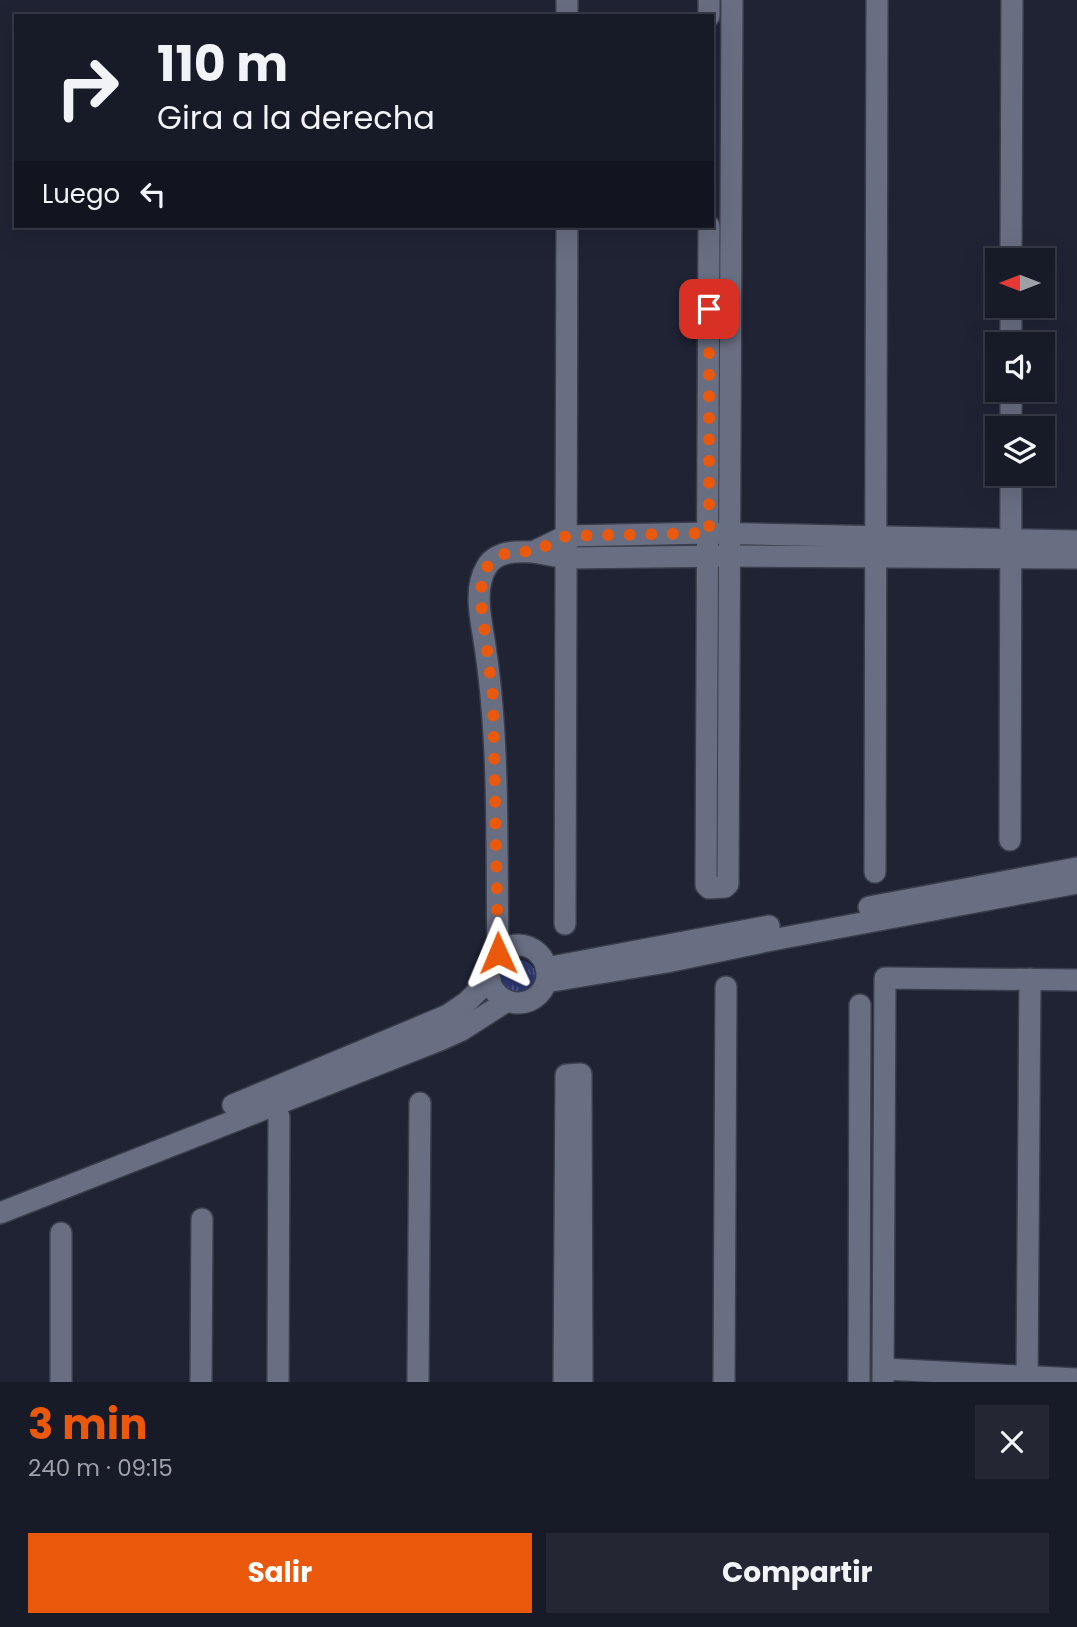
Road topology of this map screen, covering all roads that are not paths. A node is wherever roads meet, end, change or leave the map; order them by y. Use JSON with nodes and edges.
{"nodes":[{"id":1,"x":732,"y":0,"type":"edge"},
{"id":2,"x":877,"y":0,"type":"edge"},
{"id":3,"x":1012,"y":0,"type":"edge"},
{"id":4,"x":567,"y":228,"type":"edge"},
{"id":5,"x":709,"y":228,"type":"edge"},
{"id":6,"x":1011,"y":248,"type":"edge"},
{"id":7,"x":1011,"y":486,"type":"edge"},
{"id":8,"x":720,"y":533,"type":"junction"},
{"id":9,"x":566,"y":536,"type":"junction"},
{"id":10,"x":1077,"y":541,"type":"edge"},
{"id":11,"x":876,"y":547,"type":"junction"},
{"id":12,"x":1011,"y":549,"type":"junction"},
{"id":13,"x":533,"y":552,"type":"junction"},
{"id":14,"x":719,"y":556,"type":"junction"},
{"id":15,"x":566,"y":558,"type":"junction"},
{"id":16,"x":1077,"y":558,"type":"edge"},
{"id":17,"x":1010,"y":840,"type":"dead end"},
{"id":18,"x":1077,"y":868,"type":"edge"},
{"id":19,"x":875,"y":872,"type":"dead end"},
{"id":20,"x":1077,"y":883,"type":"edge"},
{"id":21,"x":565,"y":924,"type":"dead end"},
{"id":22,"x":498,"y":953,"type":"junction"},
{"id":23,"x":546,"y":975,"type":"junction"},
{"id":24,"x":489,"y":979,"type":"junction"},
{"id":25,"x":1030,"y":979,"type":"junction"},
{"id":26,"x":1077,"y":980,"type":"edge"},
{"id":27,"x":726,"y":988,"type":"dead end"},
{"id":28,"x":507,"y":1001,"type":"junction"},
{"id":29,"x":860,"y":1005,"type":"dead end"},
{"id":30,"x":420,"y":1104,"type":"dead end"},
{"id":31,"x":279,"y":1117,"type":"dead end"},
{"id":32,"x":0,"y":1201,"type":"edge"},
{"id":33,"x":0,"y":1213,"type":"edge"},
{"id":34,"x":202,"y":1219,"type":"dead end"},
{"id":35,"x":61,"y":1233,"type":"dead end"},
{"id":36,"x":883,"y":1375,"type":"edge"},
{"id":37,"x":1027,"y":1379,"type":"edge"},
{"id":38,"x":1077,"y":1379,"type":"edge"},
{"id":39,"x":61,"y":1382,"type":"edge"},
{"id":40,"x":201,"y":1382,"type":"edge"},
{"id":41,"x":278,"y":1382,"type":"edge"},
{"id":42,"x":418,"y":1382,"type":"edge"},
{"id":43,"x":564,"y":1382,"type":"edge"},
{"id":44,"x":582,"y":1382,"type":"edge"},
{"id":45,"x":724,"y":1382,"type":"edge"},
{"id":46,"x":859,"y":1382,"type":"edge"}],
"edges":[{"from":1,"to":8,"type":"street"},
{"from":2,"to":11,"type":"street"},
{"from":3,"to":6,"type":"street"},
{"from":4,"to":9,"type":"street"},
{"from":5,"to":8,"type":"street"},
{"from":7,"to":12,"type":"street"},
{"from":8,"to":9,"type":"street"},
{"from":8,"to":11,"type":"street"},
{"from":8,"to":14,"type":"street"},
{"from":9,"to":13,"type":"street"},
{"from":9,"to":15,"type":"street"},
{"from":10,"to":12,"type":"street"},
{"from":11,"to":12,"type":"street"},
{"from":11,"to":14,"type":"street"},
{"from":11,"to":19,"type":"street"},
{"from":12,"to":16,"type":"street"},
{"from":12,"to":17,"type":"street"},
{"from":13,"to":15,"type":"street"},
{"from":13,"to":22,"type":"street"},
{"from":14,"to":14,"type":"street"},
{"from":14,"to":15,"type":"street"},
{"from":15,"to":21,"type":"street"},
{"from":18,"to":23,"type":"street"},
{"from":20,"to":23,"type":"street"},
{"from":22,"to":23,"type":"street"},
{"from":22,"to":24,"type":"street"},
{"from":23,"to":28,"type":"street"},
{"from":24,"to":28,"type":"street"},
{"from":24,"to":32,"type":"street"},
{"from":25,"to":26,"type":"street"},
{"from":25,"to":36,"type":"street"},
{"from":25,"to":37,"type":"street"},
{"from":27,"to":45,"type":"street"},
{"from":28,"to":33,"type":"street"},
{"from":29,"to":46,"type":"street"},
{"from":30,"to":42,"type":"street"},
{"from":31,"to":41,"type":"street"},
{"from":34,"to":40,"type":"street"},
{"from":35,"to":39,"type":"street"},
{"from":36,"to":37,"type":"street"},
{"from":37,"to":38,"type":"street"},
{"from":43,"to":44,"type":"street"}]}
